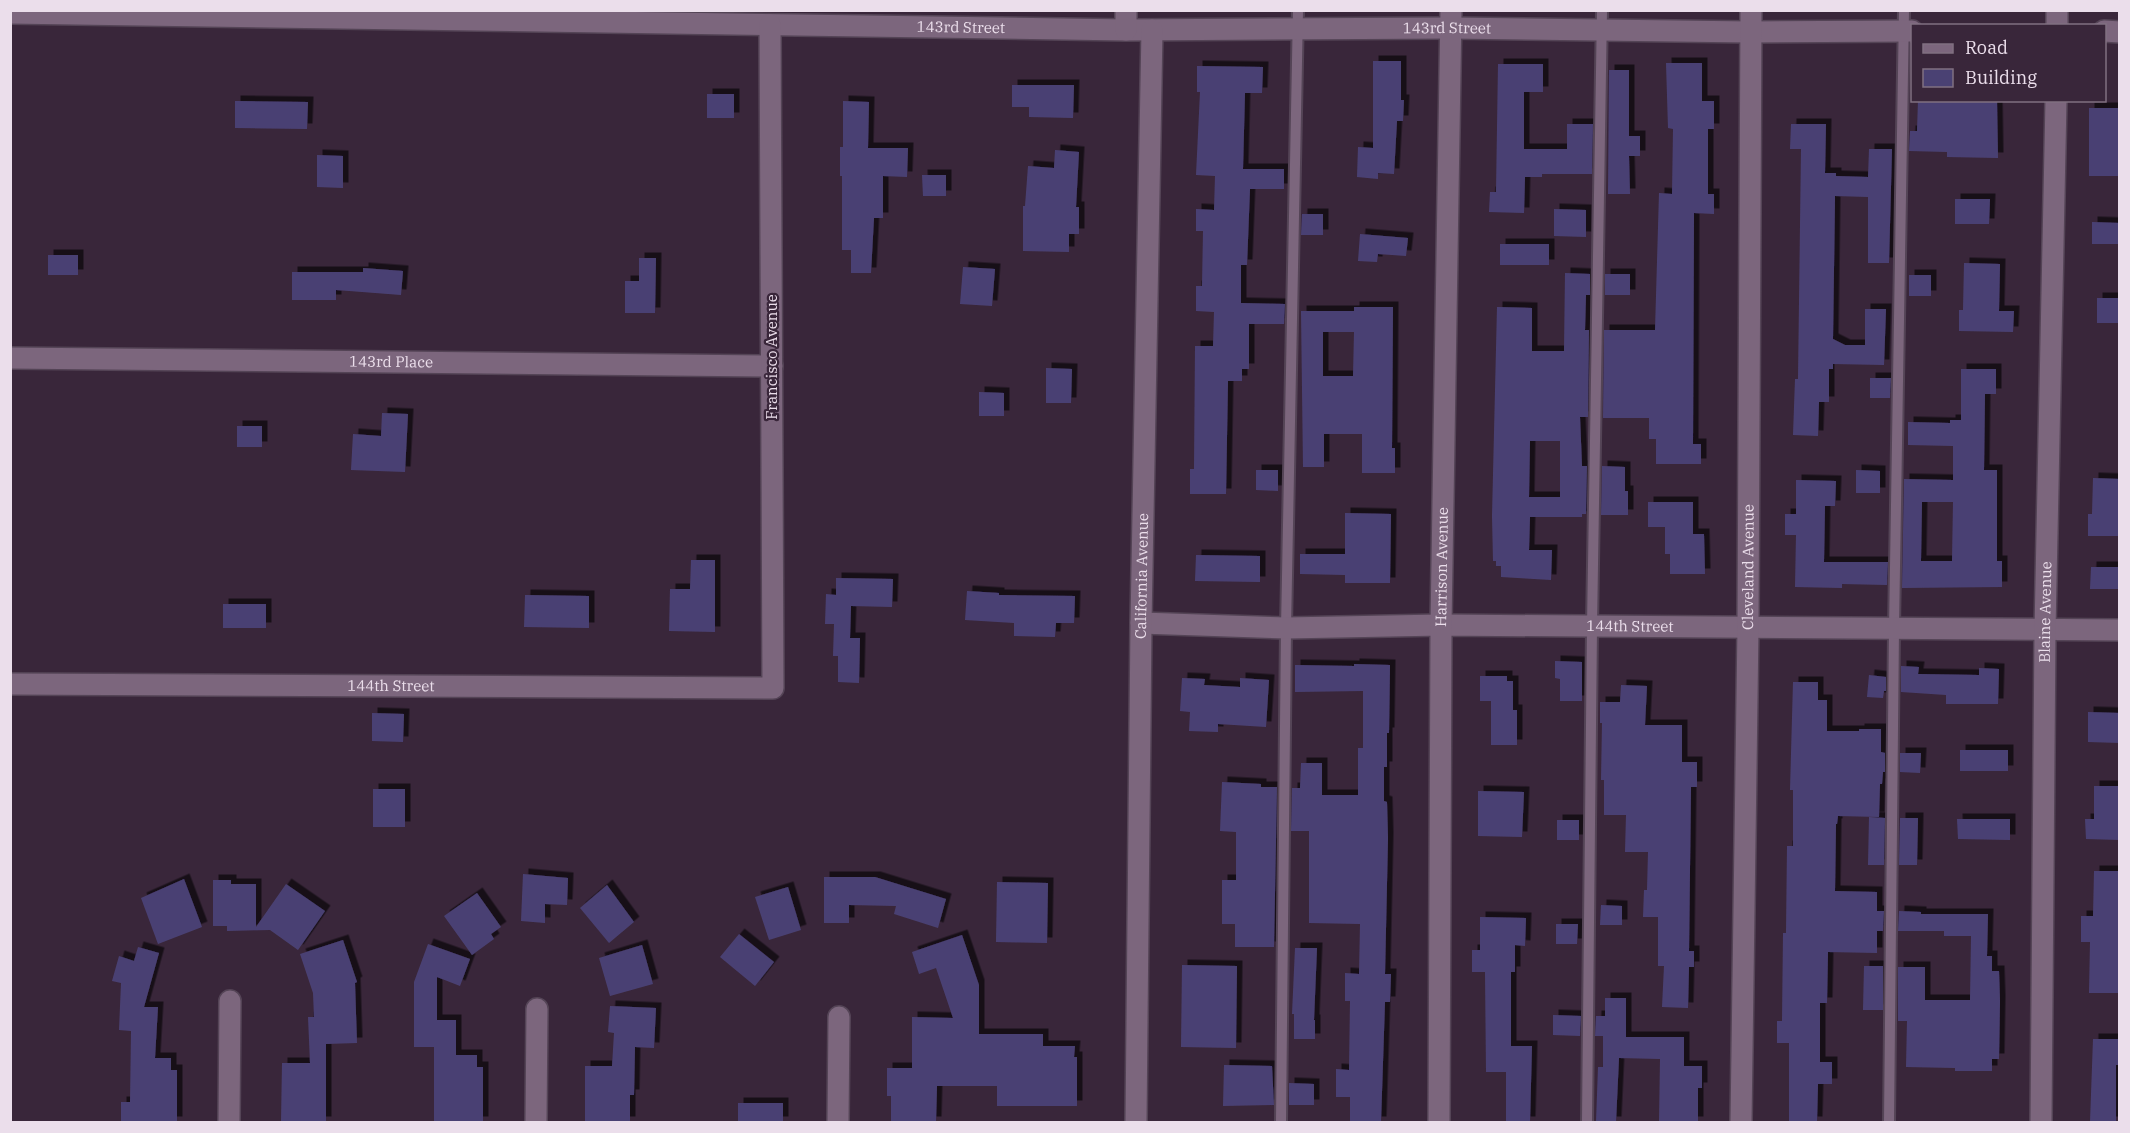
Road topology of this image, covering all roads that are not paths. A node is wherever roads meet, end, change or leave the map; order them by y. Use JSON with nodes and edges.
{"nodes":[{"id":1,"x":1750,"y":10,"type":"edge"},
{"id":2,"x":10,"y":13,"type":"edge"},
{"id":3,"x":1451,"y":19,"type":"edge"},
{"id":4,"x":1126,"y":20,"type":"edge"},
{"id":5,"x":1298,"y":20,"type":"edge"},
{"id":6,"x":1602,"y":20,"type":"edge"},
{"id":7,"x":1907,"y":24,"type":"edge"},
{"id":8,"x":770,"y":25,"type":"junction"},
{"id":9,"x":1152,"y":30,"type":"junction"},
{"id":10,"x":1750,"y":32,"type":"junction"},
{"id":11,"x":2056,"y":102,"type":"edge"},
{"id":12,"x":10,"y":358,"type":"edge"},
{"id":13,"x":772,"y":366,"type":"junction"},
{"id":14,"x":1141,"y":623,"type":"junction"},
{"id":15,"x":1441,"y":625,"type":"junction"},
{"id":16,"x":1592,"y":626,"type":"junction"},
{"id":17,"x":1748,"y":627,"type":"junction"},
{"id":18,"x":1287,"y":628,"type":"junction"},
{"id":19,"x":1894,"y":629,"type":"junction"},
{"id":20,"x":2045,"y":630,"type":"junction"},
{"id":21,"x":2120,"y":630,"type":"edge"},
{"id":22,"x":10,"y":684,"type":"edge"},
{"id":23,"x":772,"y":688,"type":"joint"},
{"id":24,"x":230,"y":1001,"type":"dead end"},
{"id":25,"x":537,"y":1009,"type":"dead end"},
{"id":26,"x":839,"y":1017,"type":"dead end"},
{"id":27,"x":229,"y":1122,"type":"edge"},
{"id":28,"x":536,"y":1122,"type":"edge"},
{"id":29,"x":838,"y":1122,"type":"edge"},
{"id":30,"x":1137,"y":1122,"type":"edge"},
{"id":31,"x":1281,"y":1122,"type":"edge"},
{"id":32,"x":1439,"y":1122,"type":"edge"},
{"id":33,"x":1587,"y":1122,"type":"edge"},
{"id":34,"x":1741,"y":1122,"type":"edge"},
{"id":35,"x":1889,"y":1122,"type":"edge"},
{"id":36,"x":2041,"y":1122,"type":"edge"}],
"edges":[{"from":1,"to":10,"type":"street","name":"Cleveland Avenue"},
{"from":2,"to":8,"type":"street","name":"143rd Street"},
{"from":3,"to":5,"type":"street","name":"143rd Street"},
{"from":3,"to":6,"type":"street","name":"143rd Street"},
{"from":3,"to":15,"type":"street","name":"Harrison Avenue"},
{"from":4,"to":8,"type":"street","name":"143rd Street"},
{"from":4,"to":9,"type":"street","name":"143rd Street"},
{"from":5,"to":9,"type":"street","name":"143rd Street"},
{"from":5,"to":18,"type":"lane"},
{"from":6,"to":10,"type":"street","name":"143rd Street"},
{"from":6,"to":16,"type":"lane"},
{"from":7,"to":10,"type":"street","name":"143rd Street"},
{"from":7,"to":19,"type":"lane"},
{"from":8,"to":13,"type":"street","name":"Francisco Avenue"},
{"from":9,"to":14,"type":"street","name":"California Avenue"},
{"from":10,"to":17,"type":"street","name":"Cleveland Avenue"},
{"from":11,"to":20,"type":"street","name":"Blaine Avenue"},
{"from":12,"to":13,"type":"street","name":"143rd Place"},
{"from":13,"to":23,"type":"street","name":"Francisco Avenue"},
{"from":14,"to":18,"type":"street","name":"144th Street"},
{"from":14,"to":30,"type":"street","name":"California Avenue"},
{"from":15,"to":16,"type":"street","name":"144th Street"},
{"from":15,"to":18,"type":"street","name":"144th Street"},
{"from":15,"to":32,"type":"street","name":"Harrison Avenue"},
{"from":16,"to":17,"type":"street","name":"144th Street"},
{"from":16,"to":33,"type":"lane"},
{"from":17,"to":19,"type":"street","name":"144th Street"},
{"from":17,"to":34,"type":"street","name":"Cleveland Avenue"},
{"from":18,"to":31,"type":"lane"},
{"from":19,"to":20,"type":"street","name":"144th Street"},
{"from":19,"to":35,"type":"lane"},
{"from":20,"to":21,"type":"street","name":"144th Street"},
{"from":20,"to":36,"type":"street","name":"Blaine Avenue"},
{"from":22,"to":23,"type":"street","name":"144th Street"},
{"from":24,"to":27,"type":"street"},
{"from":25,"to":28,"type":"street"},
{"from":26,"to":29,"type":"street"}]}
